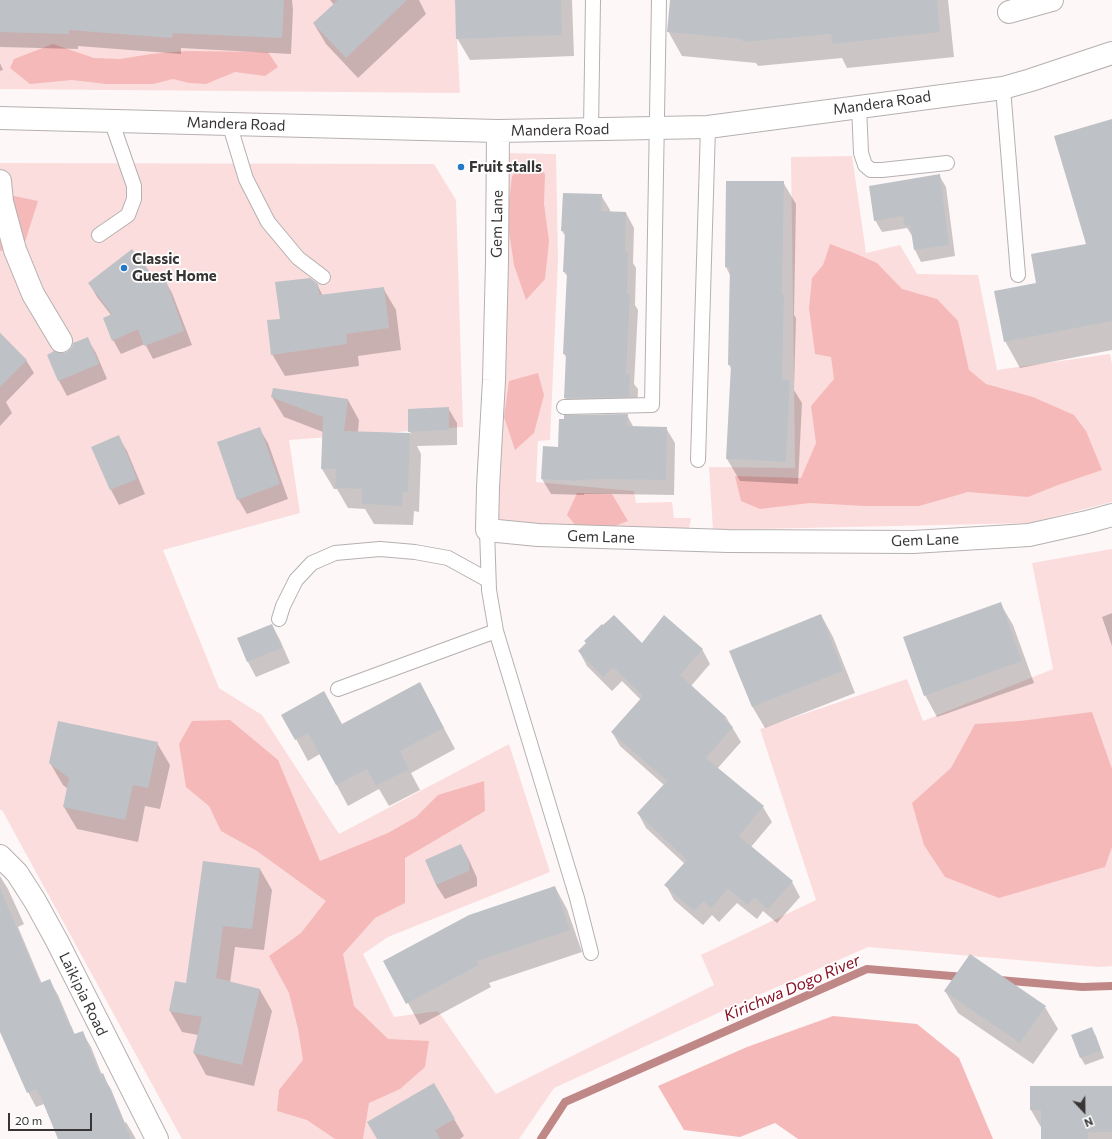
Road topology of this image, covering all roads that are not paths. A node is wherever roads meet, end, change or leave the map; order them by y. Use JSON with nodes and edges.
{"nodes":[{"id":1,"x":593,"y":0,"type":"edge"},
{"id":2,"x":659,"y":0,"type":"edge"},
{"id":3,"x":1052,"y":0,"type":"edge"},
{"id":4,"x":1009,"y":12,"type":"dead end"},
{"id":5,"x":1112,"y":53,"type":"edge"},
{"id":6,"x":1004,"y":88,"type":"junction"},
{"id":7,"x":859,"y":106,"type":"junction"},
{"id":8,"x":0,"y":118,"type":"edge"},
{"id":9,"x":111,"y":120,"type":"junction"},
{"id":10,"x":229,"y":124,"type":"junction"},
{"id":11,"x":708,"y":127,"type":"junction"},
{"id":12,"x":657,"y":128,"type":"junction"},
{"id":13,"x":591,"y":129,"type":"junction"},
{"id":14,"x":498,"y":131,"type":"junction"},
{"id":15,"x":947,"y":163,"type":"dead end"},
{"id":16,"x":0,"y":181,"type":"edge"},
{"id":17,"x":99,"y":235,"type":"dead end"},
{"id":18,"x":1018,"y":275,"type":"dead end"},
{"id":19,"x":323,"y":277,"type":"dead end"},
{"id":20,"x":61,"y":341,"type":"dead end"},
{"id":21,"x":564,"y":407,"type":"dead end"},
{"id":22,"x":698,"y":460,"type":"dead end"},
{"id":23,"x":1112,"y":515,"type":"edge"},
{"id":24,"x":487,"y":530,"type":"junction"},
{"id":25,"x":488,"y":580,"type":"junction"},
{"id":26,"x":279,"y":619,"type":"dead end"},
{"id":27,"x":496,"y":631,"type":"junction"},
{"id":28,"x":338,"y":688,"type":"dead end"},
{"id":29,"x":0,"y":856,"type":"edge"},
{"id":30,"x":591,"y":953,"type":"dead end"},
{"id":31,"x":156,"y":1139,"type":"edge"}],
"edges":[{"from":1,"to":13,"type":"lane"},
{"from":2,"to":12,"type":"lane"},
{"from":3,"to":4,"type":"street"},
{"from":5,"to":6,"type":"street","name":"Mandera Road"},
{"from":6,"to":7,"type":"street","name":"Mandera Road"},
{"from":6,"to":18,"type":"lane"},
{"from":7,"to":11,"type":"street","name":"Mandera Road"},
{"from":7,"to":15,"type":"lane"},
{"from":8,"to":9,"type":"street","name":"Mandera Road"},
{"from":9,"to":10,"type":"street","name":"Mandera Road"},
{"from":9,"to":17,"type":"lane"},
{"from":10,"to":14,"type":"street","name":"Mandera Road"},
{"from":10,"to":19,"type":"lane"},
{"from":11,"to":12,"type":"street","name":"Mandera Road"},
{"from":11,"to":22,"type":"lane"},
{"from":12,"to":13,"type":"street","name":"Mandera Road"},
{"from":12,"to":21,"type":"lane"},
{"from":13,"to":14,"type":"street","name":"Mandera Road"},
{"from":14,"to":24,"type":"street","name":"Gem Lane"},
{"from":16,"to":20,"type":"street"},
{"from":23,"to":24,"type":"street","name":"Gem Lane"},
{"from":24,"to":25,"type":"lane"},
{"from":25,"to":26,"type":"lane"},
{"from":25,"to":27,"type":"lane"},
{"from":27,"to":28,"type":"lane"},
{"from":27,"to":30,"type":"lane"},
{"from":29,"to":31,"type":"street","name":"Laikipia Road"}]}
